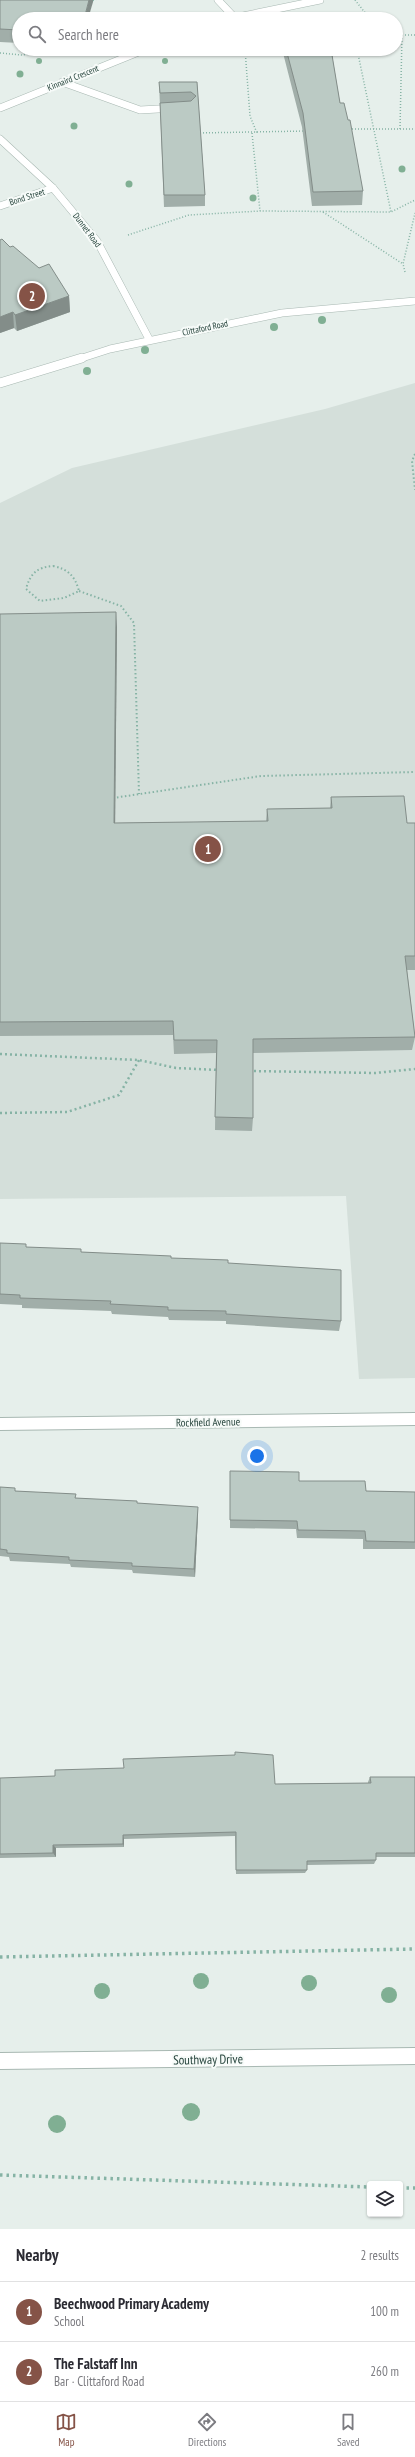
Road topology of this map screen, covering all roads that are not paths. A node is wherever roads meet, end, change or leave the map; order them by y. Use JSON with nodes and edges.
{"nodes":[{"id":1,"x":218,"y":0,"type":"edge"},
{"id":2,"x":320,"y":0,"type":"edge"},
{"id":3,"x":227,"y":12,"type":"edge"},
{"id":4,"x":261,"y":12,"type":"edge"},
{"id":5,"x":128,"y":56,"type":"edge"},
{"id":6,"x":62,"y":82,"type":"junction"},
{"id":7,"x":0,"y":108,"type":"edge"},
{"id":8,"x":184,"y":108,"type":"edge"},
{"id":9,"x":0,"y":139,"type":"edge"},
{"id":10,"x":53,"y":188,"type":"junction"},
{"id":11,"x":0,"y":206,"type":"edge"},
{"id":12,"x":415,"y":301,"type":"edge"},
{"id":13,"x":149,"y":339,"type":"junction"},
{"id":14,"x":0,"y":383,"type":"edge"},
{"id":15,"x":415,"y":1419,"type":"edge"},
{"id":16,"x":0,"y":1424,"type":"edge"},
{"id":17,"x":415,"y":2056,"type":"edge"},
{"id":18,"x":0,"y":2061,"type":"edge"}],
"edges":[{"from":1,"to":3,"type":"street"},
{"from":2,"to":4,"type":"street"},
{"from":5,"to":6,"type":"street","name":"Kinnaird Crescent"},
{"from":6,"to":7,"type":"street","name":"Kinnaird Crescent"},
{"from":6,"to":8,"type":"street"},
{"from":9,"to":10,"type":"street","name":"Dunnet Road"},
{"from":10,"to":11,"type":"street","name":"Bond Street"},
{"from":10,"to":13,"type":"street","name":"Dunnet Road"},
{"from":12,"to":13,"type":"street","name":"Clittaford Road"},
{"from":13,"to":14,"type":"street","name":"Clittaford Road"},
{"from":15,"to":16,"type":"street","name":"Rockfield Avenue"},
{"from":17,"to":18,"type":"street","name":"Southway Drive"}]}
